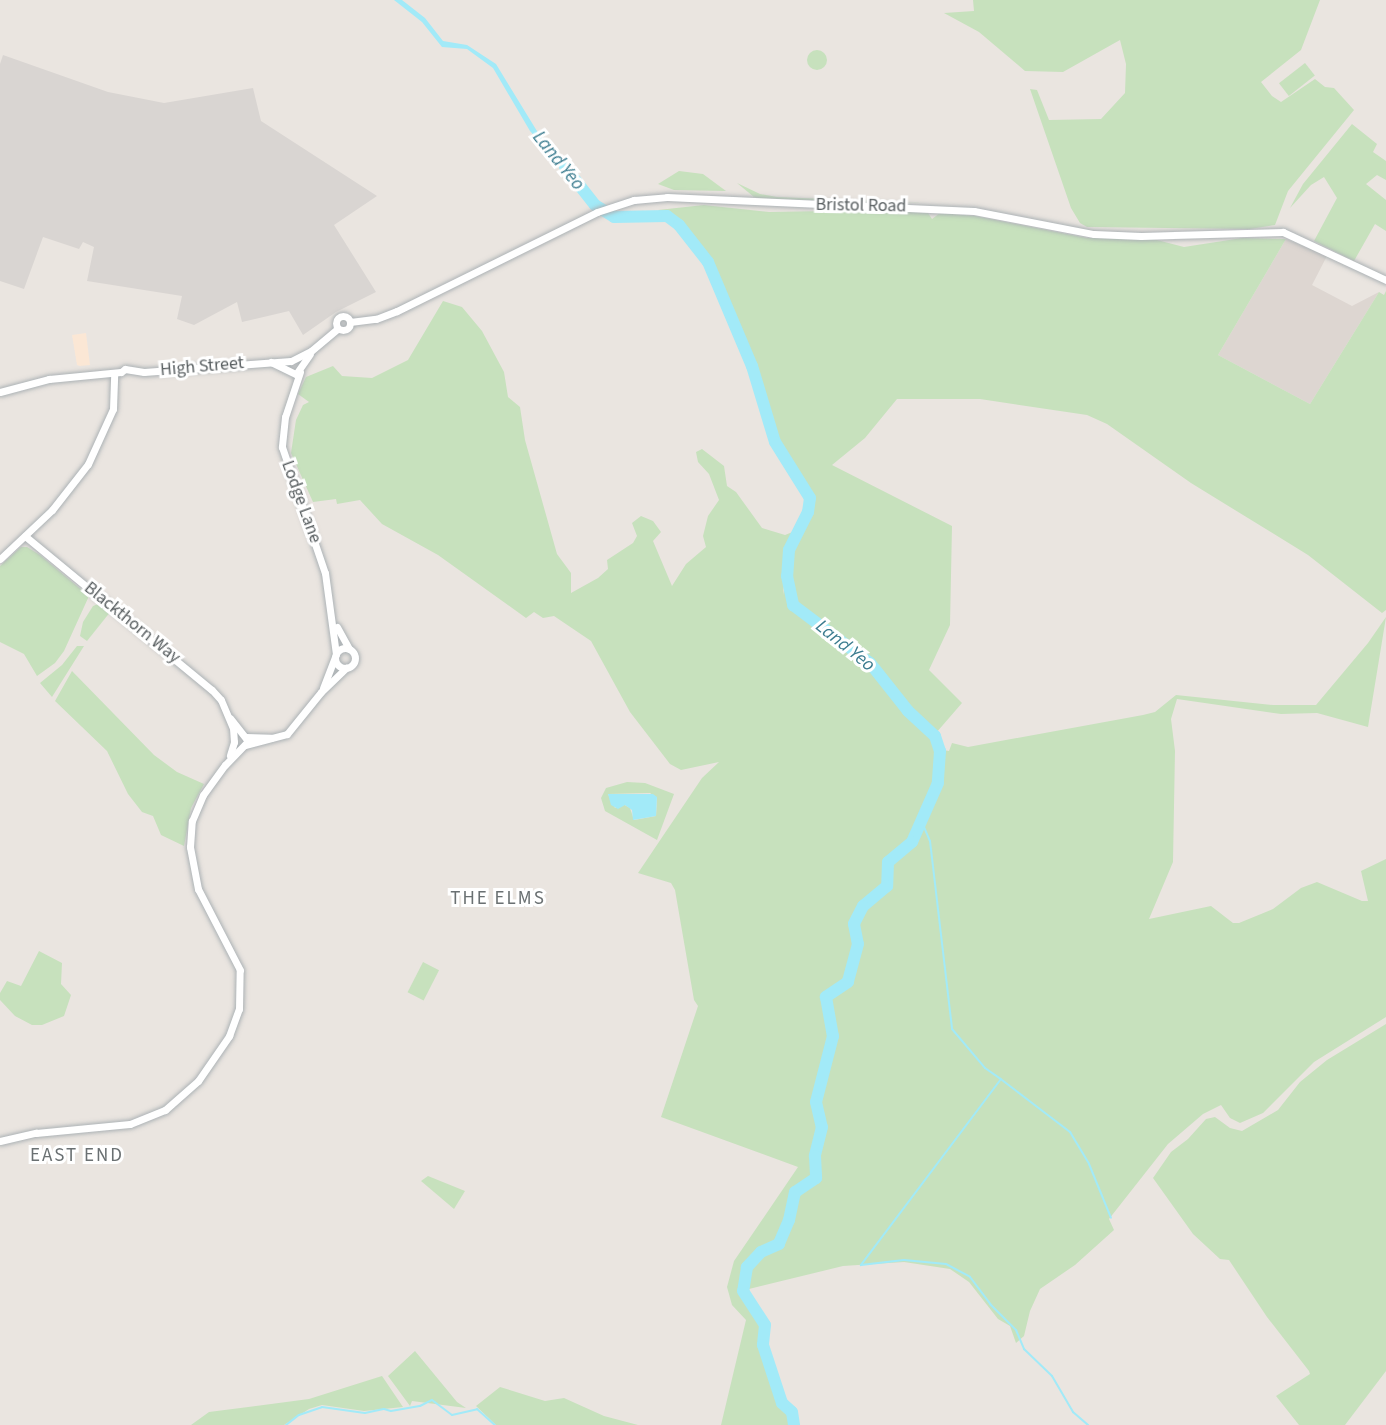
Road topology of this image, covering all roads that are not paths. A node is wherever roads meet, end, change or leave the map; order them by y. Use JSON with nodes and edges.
{"nodes":[{"id":1,"x":1386,"y":280,"type":"edge"},
{"id":2,"x":295,"y":367,"type":"junction"},
{"id":3,"x":118,"y":373,"type":"junction"},
{"id":4,"x":0,"y":392,"type":"edge"},
{"id":5,"x":25,"y":536,"type":"junction"},
{"id":6,"x":0,"y":559,"type":"edge"},
{"id":7,"x":333,"y":616,"type":"junction"},
{"id":8,"x":349,"y":649,"type":"junction"},
{"id":9,"x":336,"y":655,"type":"junction"},
{"id":10,"x":346,"y":668,"type":"junction"},
{"id":11,"x":321,"y":692,"type":"junction"},
{"id":12,"x":230,"y":718,"type":"junction"},
{"id":13,"x":234,"y":741,"type":"junction"},
{"id":14,"x":245,"y":741,"type":"junction"},
{"id":15,"x":225,"y":765,"type":"junction"},
{"id":16,"x":0,"y":1142,"type":"edge"}],
"edges":[{"from":1,"to":2,"type":"street","name":"Bristol Road"},
{"from":2,"to":3,"type":"street","name":"High Street"},
{"from":2,"to":7,"type":"street","name":"Lodge Lane"},
{"from":3,"to":4,"type":"street","name":"High Street"},
{"from":3,"to":5,"type":"street"},
{"from":5,"to":6,"type":"street"},
{"from":5,"to":12,"type":"street","name":"Blackthorn Way"},
{"from":7,"to":8,"type":"street","name":"Lodge Lane"},
{"from":7,"to":9,"type":"street","name":"Lodge Lane"},
{"from":8,"to":9,"type":"street"},
{"from":8,"to":10,"type":"street"},
{"from":9,"to":10,"type":"street"},
{"from":9,"to":11,"type":"street","name":"Lodge Lane"},
{"from":10,"to":11,"type":"street","name":"Lodge Lane"},
{"from":11,"to":14,"type":"street","name":"Lodge Lane"},
{"from":12,"to":13,"type":"street"},
{"from":12,"to":14,"type":"street","name":"Blackthorn Way"},
{"from":13,"to":14,"type":"street"},
{"from":13,"to":14,"type":"street"},
{"from":13,"to":15,"type":"street"},
{"from":14,"to":15,"type":"street"},
{"from":15,"to":16,"type":"street"}]}
